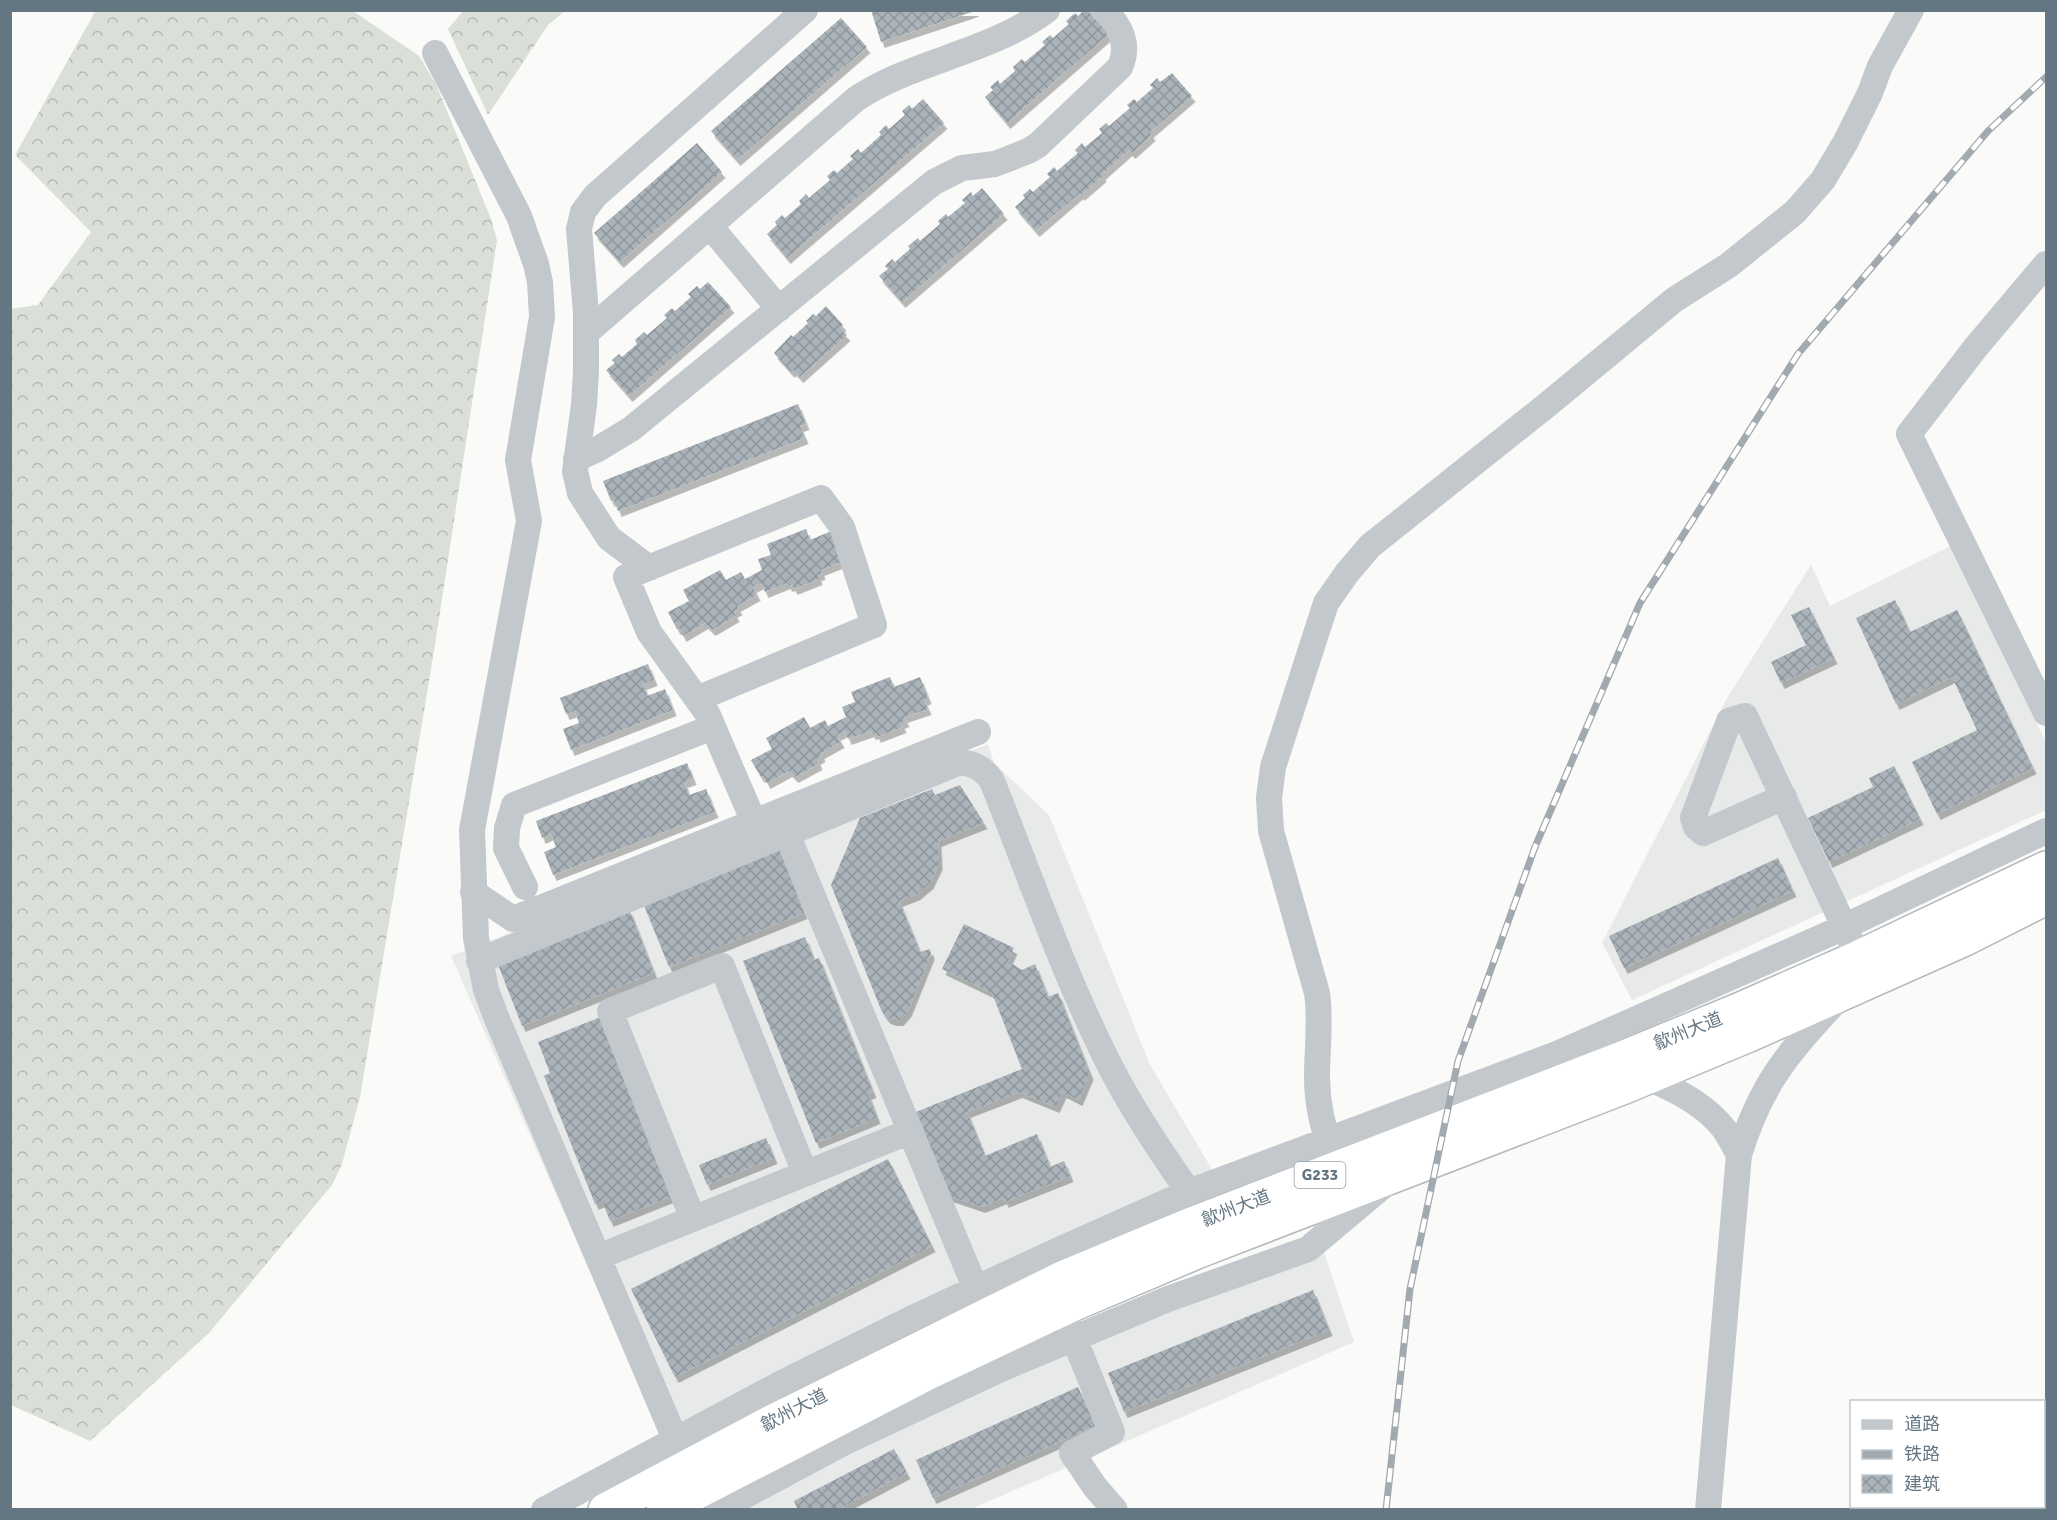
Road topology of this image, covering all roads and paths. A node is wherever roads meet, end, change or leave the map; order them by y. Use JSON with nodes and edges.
{"nodes":[{"id":1,"x":805,"y":10,"type":"edge"},
{"id":2,"x":1047,"y":10,"type":"edge"},
{"id":3,"x":1104,"y":10,"type":"edge"},
{"id":4,"x":1911,"y":10,"type":"edge"},
{"id":5,"x":435,"y":53,"type":"dead end"},
{"id":6,"x":710,"y":226,"type":"junction"},
{"id":7,"x":2046,"y":264,"type":"edge"},
{"id":8,"x":779,"y":309,"type":"junction"},
{"id":9,"x":586,"y":333,"type":"junction"},
{"id":10,"x":576,"y":459,"type":"junction"},
{"id":11,"x":649,"y":568,"type":"junction"},
{"id":12,"x":697,"y":699,"type":"junction"},
{"id":13,"x":2046,"y":712,"type":"edge"},
{"id":14,"x":713,"y":727,"type":"junction"},
{"id":15,"x":978,"y":732,"type":"dead end"},
{"id":16,"x":1784,"y":797,"type":"dead end"},
{"id":17,"x":754,"y":822,"type":"junction"},
{"id":18,"x":2046,"y":831,"type":"edge"},
{"id":19,"x":787,"y":834,"type":"junction"},
{"id":20,"x":2046,"y":868,"type":"edge"},
{"id":21,"x":525,"y":887,"type":"dead end"},
{"id":22,"x":473,"y":892,"type":"junction"},
{"id":23,"x":2046,"y":898,"type":"edge"},
{"id":24,"x":1844,"y":927,"type":"junction"},
{"id":25,"x":1858,"y":957,"type":"junction"},
{"id":26,"x":479,"y":961,"type":"junction"},
{"id":27,"x":1842,"y":995,"type":"junction"},
{"id":28,"x":1647,"y":1077,"type":"junction"},
{"id":29,"x":911,"y":1131,"type":"junction"},
{"id":30,"x":1333,"y":1154,"type":"junction"},
{"id":31,"x":1739,"y":1155,"type":"junction"},
{"id":32,"x":805,"y":1173,"type":"junction"},
{"id":33,"x":1189,"y":1192,"type":"junction"},
{"id":34,"x":693,"y":1219,"type":"junction"},
{"id":35,"x":598,"y":1257,"type":"junction"},
{"id":36,"x":981,"y":1302,"type":"junction"},
{"id":37,"x":1068,"y":1323,"type":"junction"},
{"id":38,"x":681,"y":1453,"type":"junction"},
{"id":39,"x":721,"y":1502,"type":"edge"},
{"id":40,"x":544,"y":1509,"type":"edge"},
{"id":41,"x":605,"y":1509,"type":"edge"},
{"id":42,"x":663,"y":1509,"type":"edge"},
{"id":43,"x":1115,"y":1509,"type":"edge"},
{"id":44,"x":1708,"y":1509,"type":"edge"}],
"edges":[{"from":1,"to":9,"type":"street"},
{"from":2,"to":6,"type":"street"},
{"from":3,"to":8,"type":"street"},
{"from":4,"to":30,"type":"street"},
{"from":5,"to":22,"type":"street"},
{"from":6,"to":8,"type":"street"},
{"from":6,"to":9,"type":"street"},
{"from":7,"to":13,"type":"street"},
{"from":8,"to":10,"type":"street"},
{"from":9,"to":10,"type":"street"},
{"from":10,"to":11,"type":"street"},
{"from":11,"to":12,"type":"street"},
{"from":11,"to":12,"type":"street"},
{"from":12,"to":14,"type":"street"},
{"from":14,"to":17,"type":"street"},
{"from":14,"to":21,"type":"street"},
{"from":15,"to":17,"type":"street"},
{"from":16,"to":24,"type":"street"},
{"from":17,"to":22,"type":"street"},
{"from":18,"to":24,"type":"street"},
{"from":19,"to":26,"type":"street"},
{"from":19,"to":29,"type":"street"},
{"from":19,"to":33,"type":"street"},
{"from":20,"to":25,"type":"highway","name":"歙州大道","number":"G233"},
{"from":22,"to":26,"type":"street"},
{"from":23,"to":27,"type":"highway","name":"歙州大道","number":"G233"},
{"from":24,"to":25,"type":"street"},
{"from":24,"to":30,"type":"street"},
{"from":25,"to":30,"type":"highway","name":"歙州大道","number":"G233"},
{"from":26,"to":35,"type":"street"},
{"from":27,"to":28,"type":"highway","name":"歙州大道","number":"G233"},
{"from":27,"to":31,"type":"street"},
{"from":28,"to":31,"type":"street"},
{"from":28,"to":37,"type":"highway","name":"歙州大道","number":"G233"},
{"from":29,"to":32,"type":"street"},
{"from":29,"to":36,"type":"street"},
{"from":30,"to":33,"type":"street"},
{"from":30,"to":36,"type":"highway","name":"歙州大道","number":"G233"},
{"from":31,"to":44,"type":"street"},
{"from":32,"to":34,"type":"street"},
{"from":32,"to":34,"type":"street"},
{"from":33,"to":36,"type":"street"},
{"from":34,"to":35,"type":"street"},
{"from":35,"to":38,"type":"street"},
{"from":36,"to":38,"type":"highway","name":"歙州大道","number":"G233"},
{"from":37,"to":39,"type":"highway","name":"歙州大道","number":"G233"},
{"from":37,"to":43,"type":"street"},
{"from":38,"to":40,"type":"street"},
{"from":38,"to":41,"type":"highway","name":"歙州大道","number":"G233"},
{"from":39,"to":42,"type":"highway","name":"歙州大道","number":"G233"}]}
